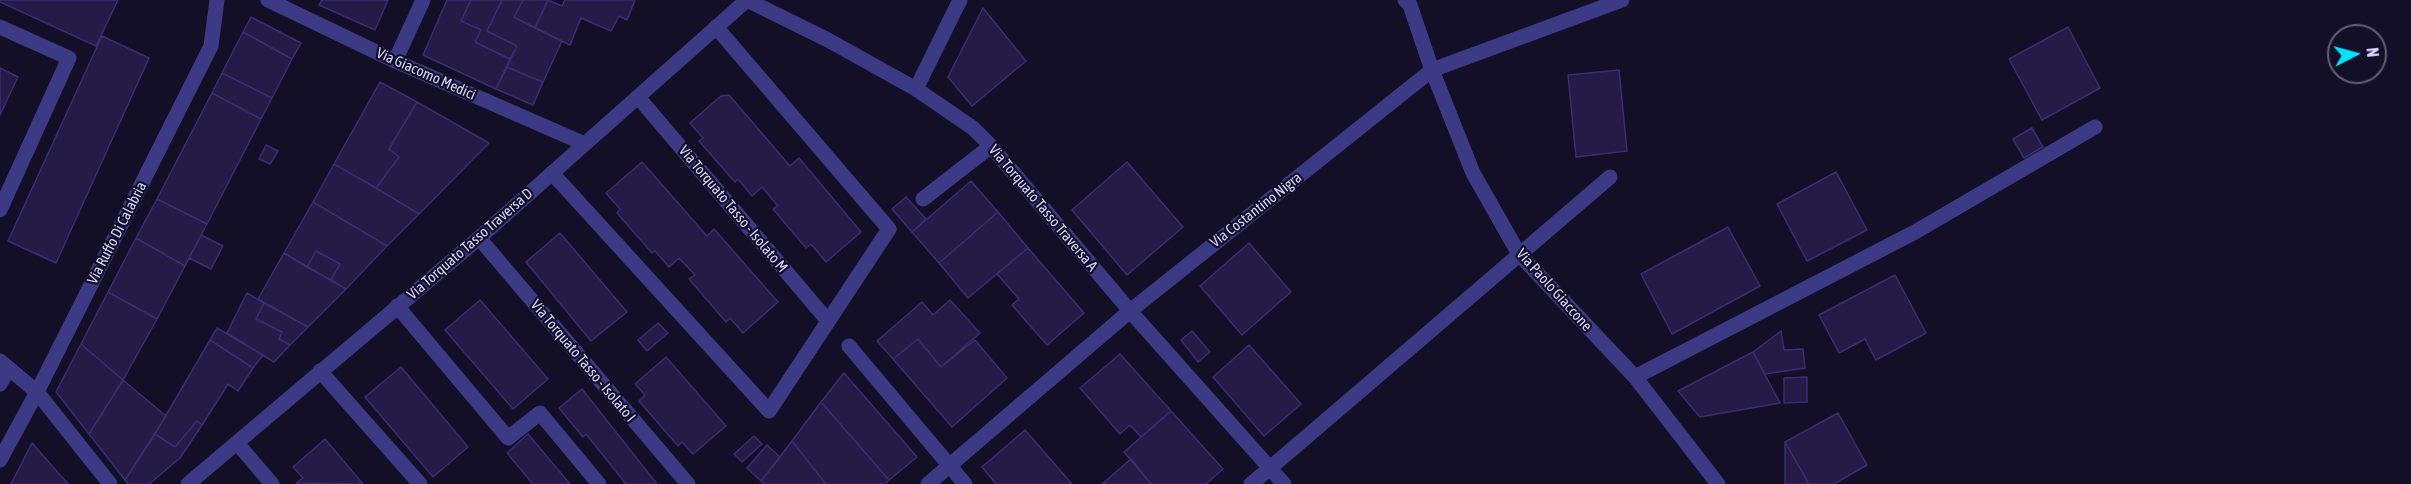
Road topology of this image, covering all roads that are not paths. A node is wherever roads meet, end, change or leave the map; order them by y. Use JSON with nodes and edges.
{"nodes":[{"id":1,"x":217,"y":0,"type":"edge"},
{"id":2,"x":268,"y":0,"type":"edge"},
{"id":3,"x":423,"y":0,"type":"edge"},
{"id":4,"x":747,"y":0,"type":"edge"},
{"id":5,"x":960,"y":0,"type":"edge"},
{"id":6,"x":1405,"y":0,"type":"edge"},
{"id":7,"x":1622,"y":0,"type":"edge"},
{"id":8,"x":0,"y":27,"type":"edge"},
{"id":9,"x":716,"y":27,"type":"junction"},
{"id":10,"x":395,"y":61,"type":"junction"},
{"id":11,"x":1432,"y":70,"type":"junction"},
{"id":12,"x":916,"y":89,"type":"junction"},
{"id":13,"x":638,"y":97,"type":"junction"},
{"id":14,"x":2095,"y":127,"type":"dead end"},
{"id":15,"x":585,"y":144,"type":"junction"},
{"id":16,"x":991,"y":146,"type":"junction"},
{"id":17,"x":552,"y":173,"type":"junction"},
{"id":18,"x":1610,"y":177,"type":"dead end"},
{"id":19,"x":923,"y":199,"type":"dead end"},
{"id":20,"x":0,"y":210,"type":"edge"},
{"id":21,"x":479,"y":238,"type":"junction"},
{"id":22,"x":1519,"y":254,"type":"junction"},
{"id":23,"x":397,"y":306,"type":"junction"},
{"id":24,"x":1130,"y":310,"type":"junction"},
{"id":25,"x":828,"y":321,"type":"junction"},
{"id":26,"x":849,"y":346,"type":"dead end"},
{"id":27,"x":4,"y":365,"type":"edge"},
{"id":28,"x":320,"y":372,"type":"junction"},
{"id":29,"x":1635,"y":377,"type":"junction"},
{"id":30,"x":0,"y":384,"type":"edge"},
{"id":31,"x":37,"y":392,"type":"junction"},
{"id":32,"x":237,"y":443,"type":"junction"},
{"id":33,"x":0,"y":460,"type":"edge"},
{"id":34,"x":950,"y":467,"type":"junction"},
{"id":35,"x":1269,"y":469,"type":"junction"},
{"id":36,"x":110,"y":484,"type":"edge"},
{"id":37,"x":188,"y":484,"type":"edge"},
{"id":38,"x":272,"y":484,"type":"edge"},
{"id":39,"x":420,"y":484,"type":"edge"},
{"id":40,"x":598,"y":484,"type":"edge"},
{"id":41,"x":688,"y":484,"type":"edge"},
{"id":42,"x":928,"y":484,"type":"edge"},
{"id":43,"x":965,"y":484,"type":"edge"},
{"id":44,"x":1251,"y":484,"type":"edge"},
{"id":45,"x":1284,"y":484,"type":"edge"},
{"id":46,"x":1718,"y":484,"type":"edge"}],
"edges":[{"from":1,"to":31,"type":"street","name":"Via Ruffo Di Calabria"},
{"from":2,"to":10,"type":"street","name":"Via Giacomo Medici"},
{"from":3,"to":10,"type":"street"},
{"from":4,"to":9,"type":"street","name":"Via Torquato Tasso Traversa D"},
{"from":4,"to":12,"type":"street","name":"Via Torquato Tasso Traversa A"},
{"from":5,"to":12,"type":"street"},
{"from":6,"to":11,"type":"street","name":"Via Paolo Giaccone"},
{"from":7,"to":11,"type":"street","name":"Via Costantino Nigra"},
{"from":8,"to":20,"type":"street"},
{"from":9,"to":13,"type":"street","name":"Via Torquato Tasso Traversa D"},
{"from":9,"to":25,"type":"street"},
{"from":10,"to":15,"type":"street","name":"Via Giacomo Medici"},
{"from":11,"to":22,"type":"street","name":"Via Paolo Giaccone"},
{"from":11,"to":24,"type":"street","name":"Via Costantino Nigra"},
{"from":12,"to":16,"type":"street","name":"Via Torquato Tasso Traversa A"},
{"from":13,"to":15,"type":"street","name":"Via Torquato Tasso Traversa D"},
{"from":13,"to":25,"type":"street","name":"Via Torquato Tasso - Isolato M"},
{"from":14,"to":29,"type":"street"},
{"from":15,"to":17,"type":"street","name":"Via Torquato Tasso Traversa D"},
{"from":16,"to":19,"type":"street"},
{"from":16,"to":24,"type":"street","name":"Via Torquato Tasso Traversa A"},
{"from":17,"to":21,"type":"street","name":"Via Torquato Tasso Traversa D"},
{"from":17,"to":25,"type":"street"},
{"from":18,"to":22,"type":"street"},
{"from":21,"to":23,"type":"street","name":"Via Torquato Tasso Traversa D"},
{"from":21,"to":41,"type":"street","name":"Via Torquato Tasso - Isolato I"},
{"from":22,"to":29,"type":"street","name":"Via Paolo Giaccone"},
{"from":22,"to":35,"type":"street"},
{"from":23,"to":28,"type":"street","name":"Via Torquato Tasso Traversa D"},
{"from":23,"to":40,"type":"street"},
{"from":24,"to":34,"type":"street","name":"Via Costantino Nigra"},
{"from":24,"to":35,"type":"street","name":"Via Torquato Tasso Traversa A"},
{"from":26,"to":34,"type":"street"},
{"from":27,"to":30,"type":"street"},
{"from":27,"to":31,"type":"street"},
{"from":28,"to":32,"type":"street","name":"Via Torquato Tasso Traversa D"},
{"from":28,"to":39,"type":"street"},
{"from":29,"to":46,"type":"street","name":"Via Paolo Giaccone"},
{"from":31,"to":33,"type":"street","name":"Via Ruffo Di Calabria"},
{"from":31,"to":36,"type":"street"},
{"from":32,"to":37,"type":"street","name":"Via Torquato Tasso Traversa D"},
{"from":32,"to":38,"type":"street"},
{"from":34,"to":42,"type":"street","name":"Via Costantino Nigra"},
{"from":34,"to":43,"type":"street"},
{"from":35,"to":44,"type":"street"},
{"from":35,"to":45,"type":"street","name":"Via Torquato Tasso Traversa A"}]}
